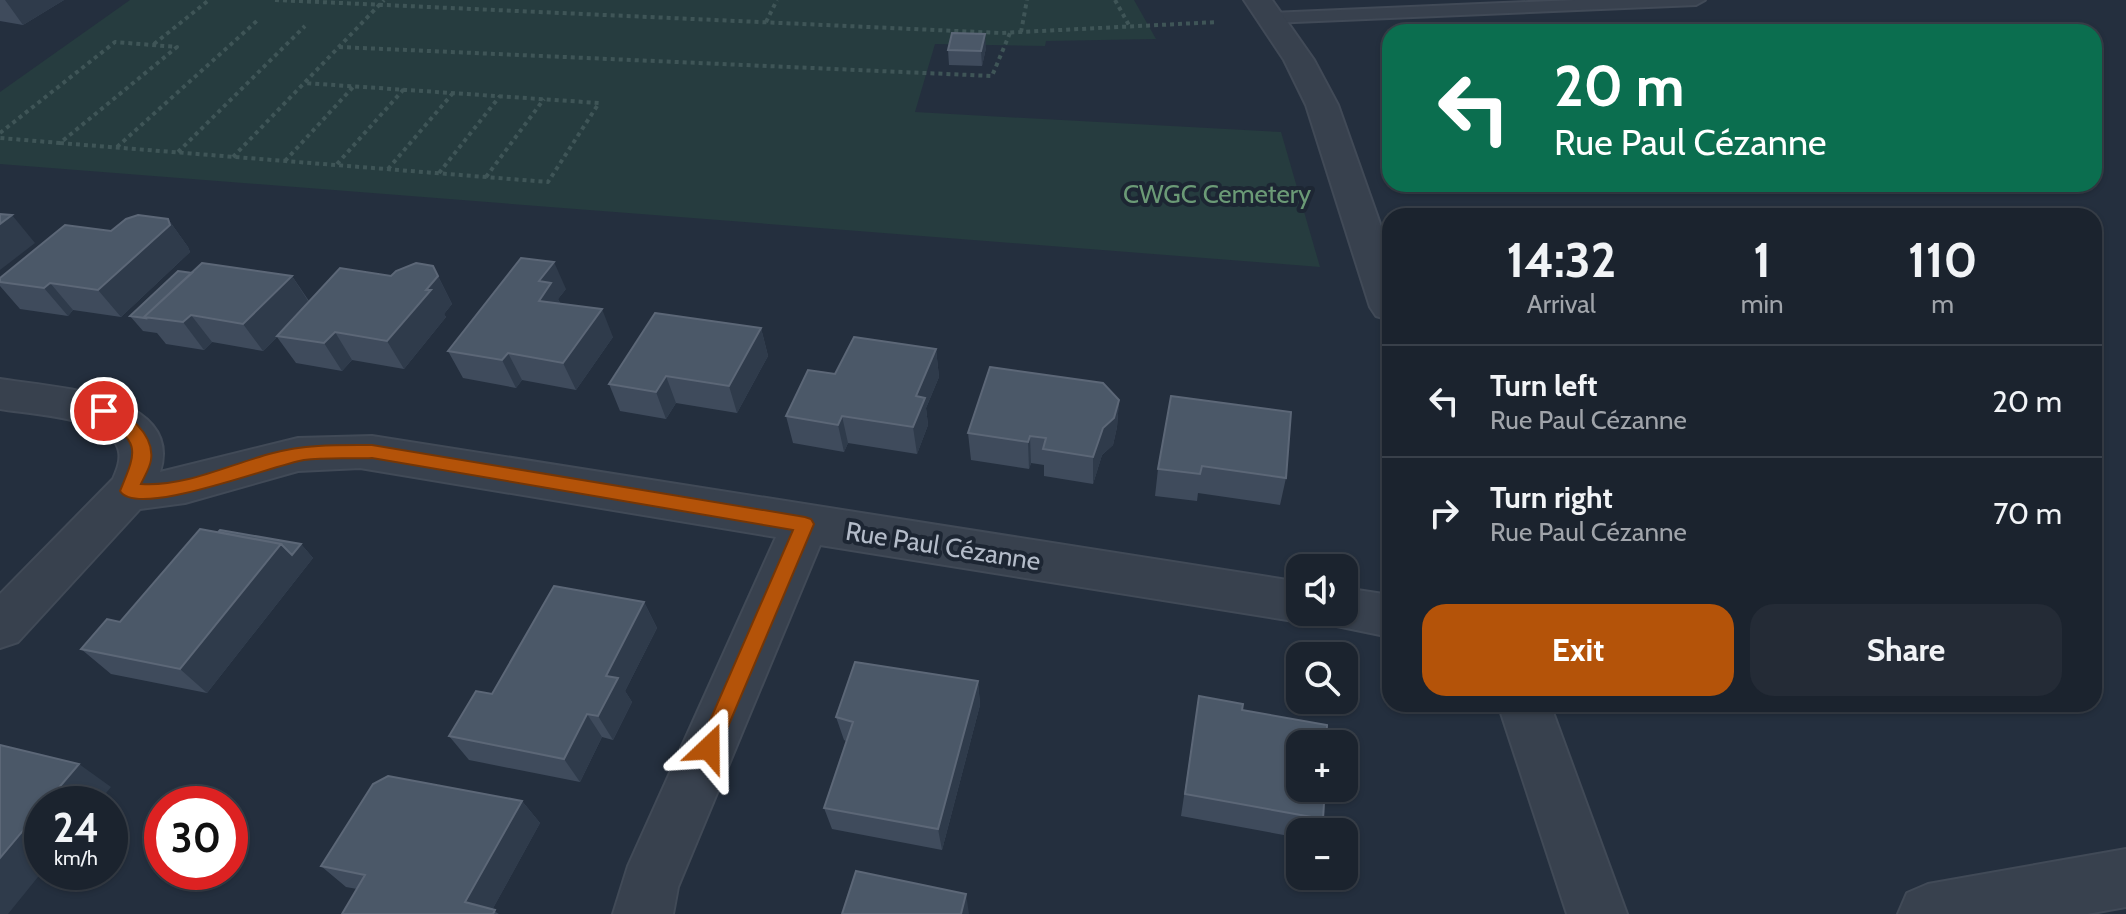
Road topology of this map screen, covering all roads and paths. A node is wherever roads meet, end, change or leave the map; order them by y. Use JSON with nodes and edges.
{"nodes":[{"id":1,"x":209,"y":0,"type":"edge"},
{"id":2,"x":275,"y":0,"type":"edge"},
{"id":3,"x":384,"y":0,"type":"edge"},
{"id":4,"x":777,"y":0,"type":"edge"},
{"id":5,"x":1027,"y":0,"type":"edge"},
{"id":6,"x":1115,"y":0,"type":"edge"},
{"id":7,"x":1696,"y":0,"type":"edge"},
{"id":8,"x":379,"y":5,"type":"junction"},
{"id":9,"x":1265,"y":9,"type":"edge"},
{"id":10,"x":259,"y":19,"type":"dead end"},
{"id":11,"x":766,"y":22,"type":"junction"},
{"id":12,"x":305,"y":26,"type":"dead end"},
{"id":13,"x":1130,"y":27,"type":"junction"},
{"id":14,"x":1021,"y":32,"type":"junction"},
{"id":15,"x":1010,"y":33,"type":"junction"},
{"id":16,"x":154,"y":44,"type":"junction"},
{"id":17,"x":339,"y":47,"type":"junction"},
{"id":18,"x":304,"y":83,"type":"junction"},
{"id":19,"x":354,"y":86,"type":"junction"},
{"id":20,"x":404,"y":89,"type":"junction"},
{"id":21,"x":453,"y":93,"type":"junction"},
{"id":22,"x":500,"y":96,"type":"junction"},
{"id":23,"x":544,"y":99,"type":"junction"},
{"id":24,"x":0,"y":135,"type":"edge"},
{"id":25,"x":60,"y":143,"type":"junction"},
{"id":26,"x":116,"y":148,"type":"junction"},
{"id":27,"x":177,"y":152,"type":"junction"},
{"id":28,"x":233,"y":157,"type":"junction"},
{"id":29,"x":285,"y":161,"type":"junction"},
{"id":30,"x":337,"y":165,"type":"junction"},
{"id":31,"x":387,"y":169,"type":"junction"},
{"id":32,"x":438,"y":173,"type":"junction"},
{"id":33,"x":486,"y":177,"type":"junction"},
{"id":34,"x":1382,"y":283,"type":"edge"},
{"id":35,"x":0,"y":394,"type":"edge"},
{"id":36,"x":129,"y":491,"type":"junction"},
{"id":37,"x":805,"y":524,"type":"junction"},
{"id":38,"x":1286,"y":600,"type":"edge"},
{"id":39,"x":1358,"y":611,"type":"edge"},
{"id":40,"x":1382,"y":615,"type":"edge"},
{"id":41,"x":0,"y":627,"type":"edge"},
{"id":42,"x":1527,"y":712,"type":"edge"},
{"id":43,"x":2126,"y":878,"type":"edge"},
{"id":44,"x":643,"y":914,"type":"edge"},
{"id":45,"x":1597,"y":914,"type":"edge"},
{"id":46,"x":1928,"y":914,"type":"edge"}],
"edges":[{"from":1,"to":16,"type":"path"},
{"from":2,"to":8,"type":"path"},
{"from":3,"to":8,"type":"path"},
{"from":4,"to":11,"type":"path"},
{"from":5,"to":14,"type":"path"},
{"from":6,"to":13,"type":"path"},
{"from":7,"to":9,"type":"lane"},
{"from":8,"to":11,"type":"path"},
{"from":8,"to":17,"type":"path"},
{"from":9,"to":13,"type":"path"},
{"from":9,"to":34,"type":"street"},
{"from":10,"to":26,"type":"path"},
{"from":11,"to":15,"type":"path"},
{"from":12,"to":27,"type":"path"},
{"from":13,"to":14,"type":"path"},
{"from":14,"to":15,"type":"path"},
{"from":15,"to":17,"type":"path"},
{"from":16,"to":24,"type":"path"},
{"from":16,"to":25,"type":"path"},
{"from":17,"to":18,"type":"path"},
{"from":18,"to":19,"type":"path"},
{"from":18,"to":28,"type":"path"},
{"from":19,"to":20,"type":"path"},
{"from":19,"to":29,"type":"path"},
{"from":20,"to":21,"type":"path"},
{"from":20,"to":30,"type":"path"},
{"from":21,"to":22,"type":"path"},
{"from":21,"to":31,"type":"path"},
{"from":22,"to":23,"type":"path"},
{"from":22,"to":32,"type":"path"},
{"from":23,"to":33,"type":"path"},
{"from":23,"to":33,"type":"path"},
{"from":24,"to":25,"type":"path"},
{"from":25,"to":26,"type":"path"},
{"from":26,"to":27,"type":"path"},
{"from":27,"to":28,"type":"path"},
{"from":28,"to":29,"type":"path"},
{"from":29,"to":30,"type":"path"},
{"from":30,"to":31,"type":"path"},
{"from":31,"to":32,"type":"path"},
{"from":32,"to":33,"type":"path"},
{"from":35,"to":36,"type":"street"},
{"from":36,"to":37,"type":"street","name":"Rue Paul Cézanne"},
{"from":36,"to":41,"type":"street"},
{"from":37,"to":38,"type":"street","name":"Rue Paul Cézanne"},
{"from":37,"to":44,"type":"street"},
{"from":39,"to":40,"type":"street"},
{"from":42,"to":45,"type":"street"},
{"from":43,"to":46,"type":"street"}]}
